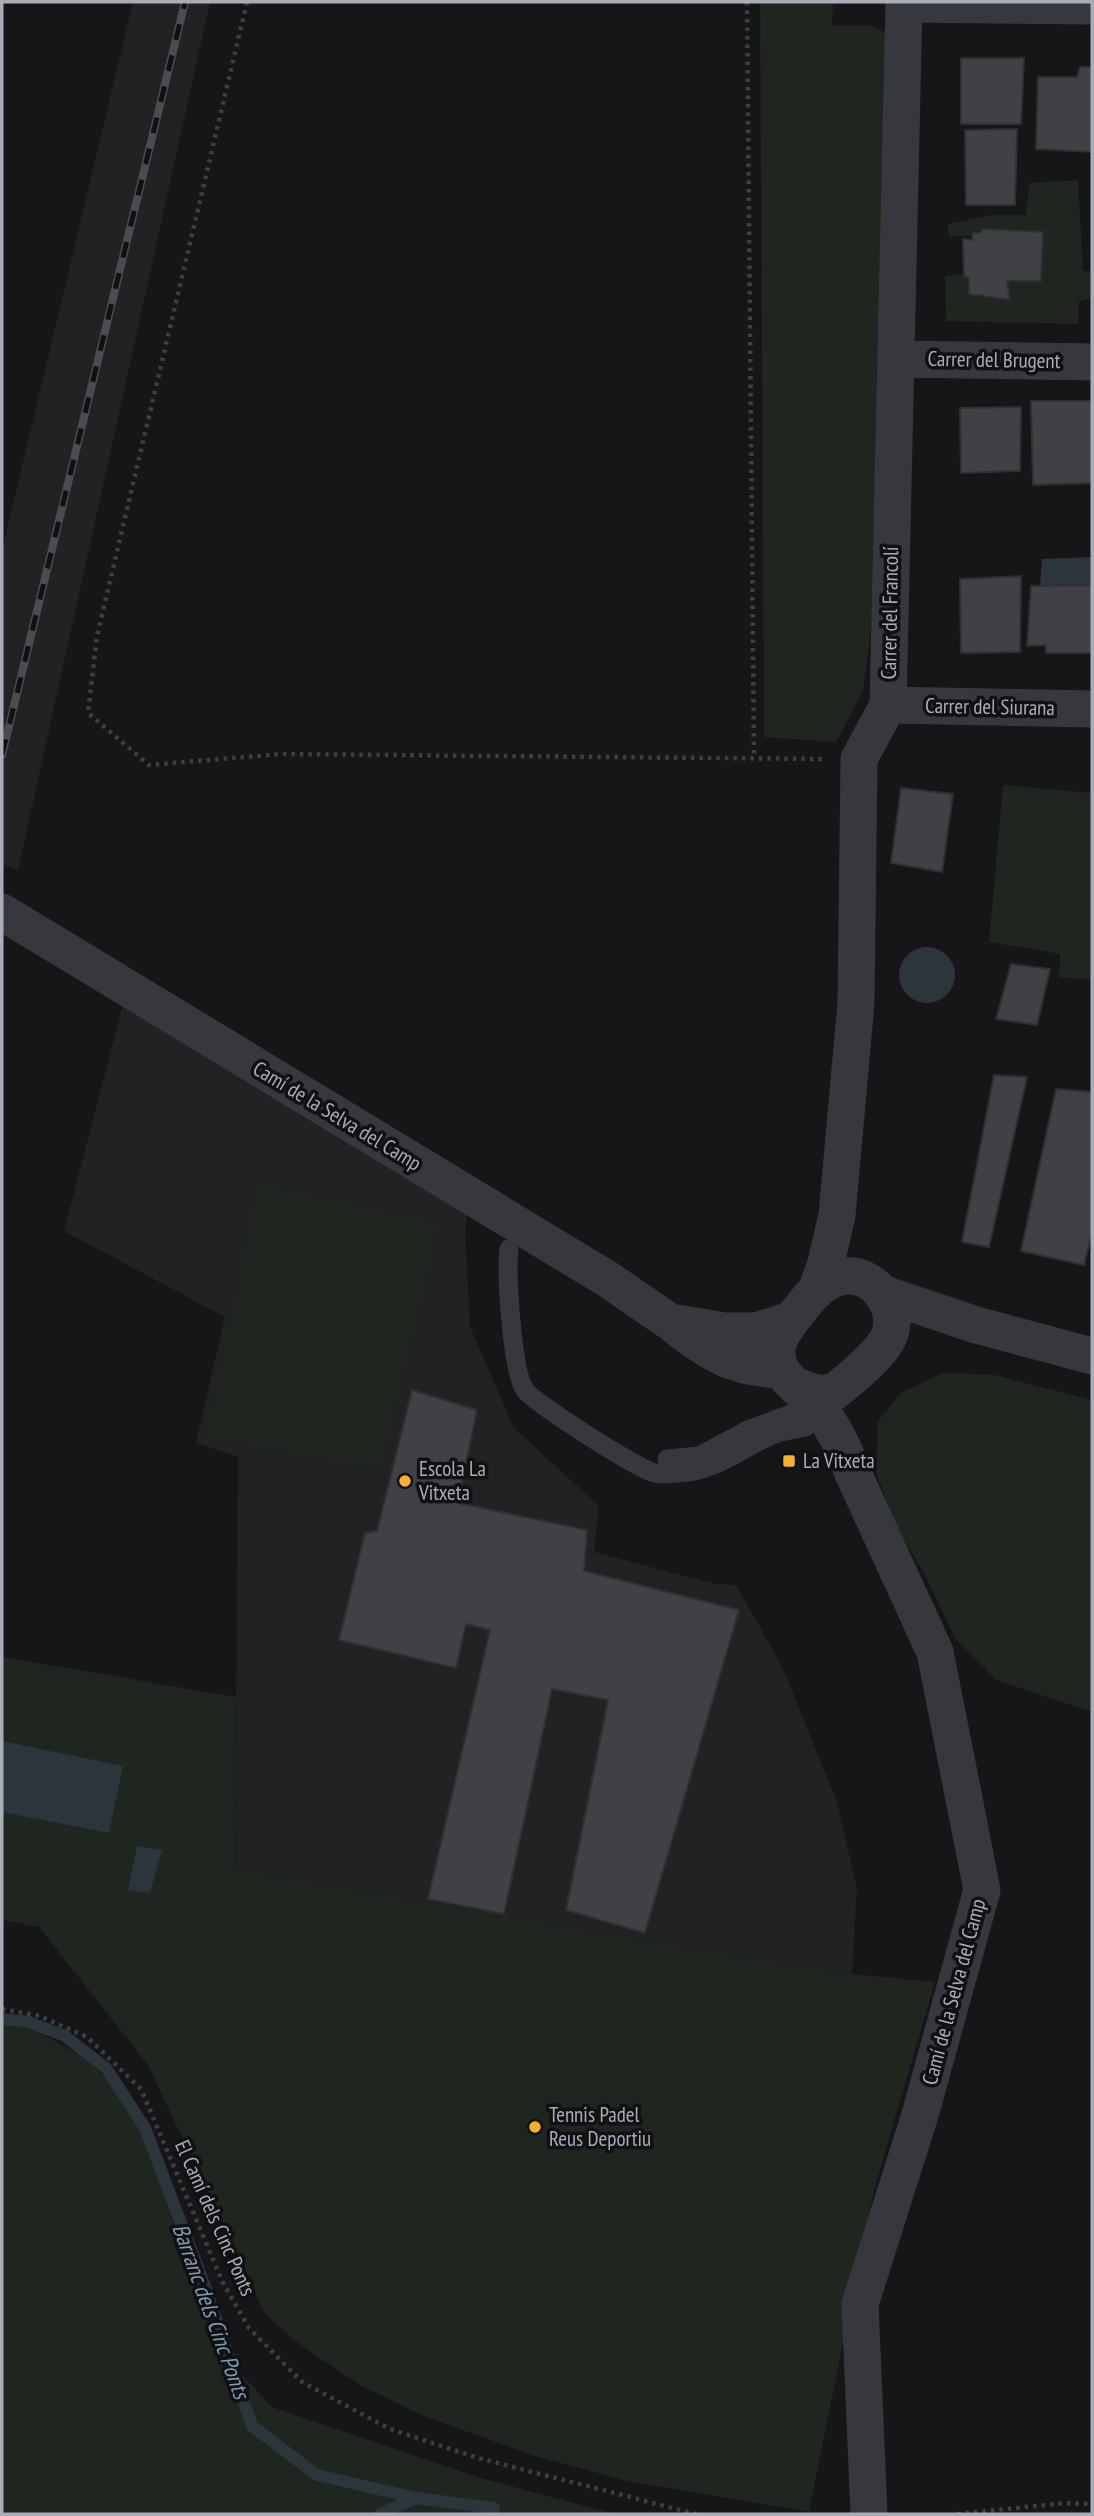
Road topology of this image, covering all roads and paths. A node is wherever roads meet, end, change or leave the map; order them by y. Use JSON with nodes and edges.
{"nodes":[{"id":1,"x":247,"y":2,"type":"edge"},
{"id":2,"x":747,"y":2,"type":"edge"},
{"id":3,"x":904,"y":3,"type":"edge"},
{"id":4,"x":1092,"y":6,"type":"edge"},
{"id":5,"x":896,"y":359,"type":"junction"},
{"id":6,"x":1092,"y":362,"type":"edge"},
{"id":7,"x":888,"y":705,"type":"junction"},
{"id":8,"x":1092,"y":709,"type":"edge"},
{"id":9,"x":754,"y":758,"type":"junction"},
{"id":10,"x":859,"y":759,"type":"junction"},
{"id":11,"x":2,"y":912,"type":"edge"},
{"id":12,"x":837,"y":1215,"type":"junction"},
{"id":13,"x":525,"y":1244,"type":"junction"},
{"id":14,"x":870,"y":1285,"type":"junction"},
{"id":15,"x":816,"y":1291,"type":"junction"},
{"id":16,"x":791,"y":1320,"type":"junction"},
{"id":17,"x":670,"y":1322,"type":"junction"},
{"id":18,"x":976,"y":1325,"type":"junction"},
{"id":19,"x":889,"y":1338,"type":"junction"},
{"id":20,"x":1092,"y":1356,"type":"edge"},
{"id":21,"x":819,"y":1402,"type":"junction"},
{"id":22,"x":750,"y":1429,"type":"junction"},
{"id":23,"x":723,"y":1433,"type":"dead end"},
{"id":24,"x":667,"y":1459,"type":"dead end"},
{"id":25,"x":2,"y":2009,"type":"edge"},
{"id":26,"x":1092,"y":2504,"type":"edge"},
{"id":27,"x":696,"y":2514,"type":"edge"},
{"id":28,"x":869,"y":2514,"type":"edge"},
{"id":29,"x":957,"y":2514,"type":"edge"}],
"edges":[{"from":1,"to":9,"type":"path"},
{"from":2,"to":9,"type":"path"},
{"from":3,"to":4,"type":"street"},
{"from":3,"to":5,"type":"street","name":"Carrer del Francolí"},
{"from":5,"to":6,"type":"street","name":"Carrer del Brugent"},
{"from":5,"to":7,"type":"street","name":"Carrer del Francolí"},
{"from":7,"to":8,"type":"street","name":"Carrer del Siurana"},
{"from":7,"to":10,"type":"street","name":"Carrer del Francolí"},
{"from":9,"to":10,"type":"path"},
{"from":10,"to":12,"type":"street","name":"Carrer del Francolí"},
{"from":11,"to":13,"type":"street","name":"Camí de la Selva del Camp"},
{"from":12,"to":14,"type":"street","name":"Carrer del Francolí"},
{"from":12,"to":15,"type":"street","name":"Carrer del Francolí"},
{"from":13,"to":17,"type":"street","name":"Camí de la Selva del Camp"},
{"from":13,"to":21,"type":"lane"},
{"from":14,"to":15,"type":"street"},
{"from":14,"to":18,"type":"street"},
{"from":14,"to":19,"type":"street"},
{"from":15,"to":16,"type":"street"},
{"from":16,"to":17,"type":"street","name":"Camí de la Selva del Camp"},
{"from":16,"to":21,"type":"street"},
{"from":17,"to":21,"type":"street","name":"Camí de la Selva del Camp"},
{"from":18,"to":19,"type":"street"},
{"from":18,"to":20,"type":"street"},
{"from":19,"to":21,"type":"street"},
{"from":21,"to":22,"type":"lane"},
{"from":21,"to":28,"type":"street","name":"Camí de la Selva del Camp"},
{"from":22,"to":23,"type":"lane"},
{"from":22,"to":24,"type":"lane"},
{"from":25,"to":27,"type":"path","name":"El Camí dels Cinc Ponts"},
{"from":26,"to":29,"type":"path"}]}
